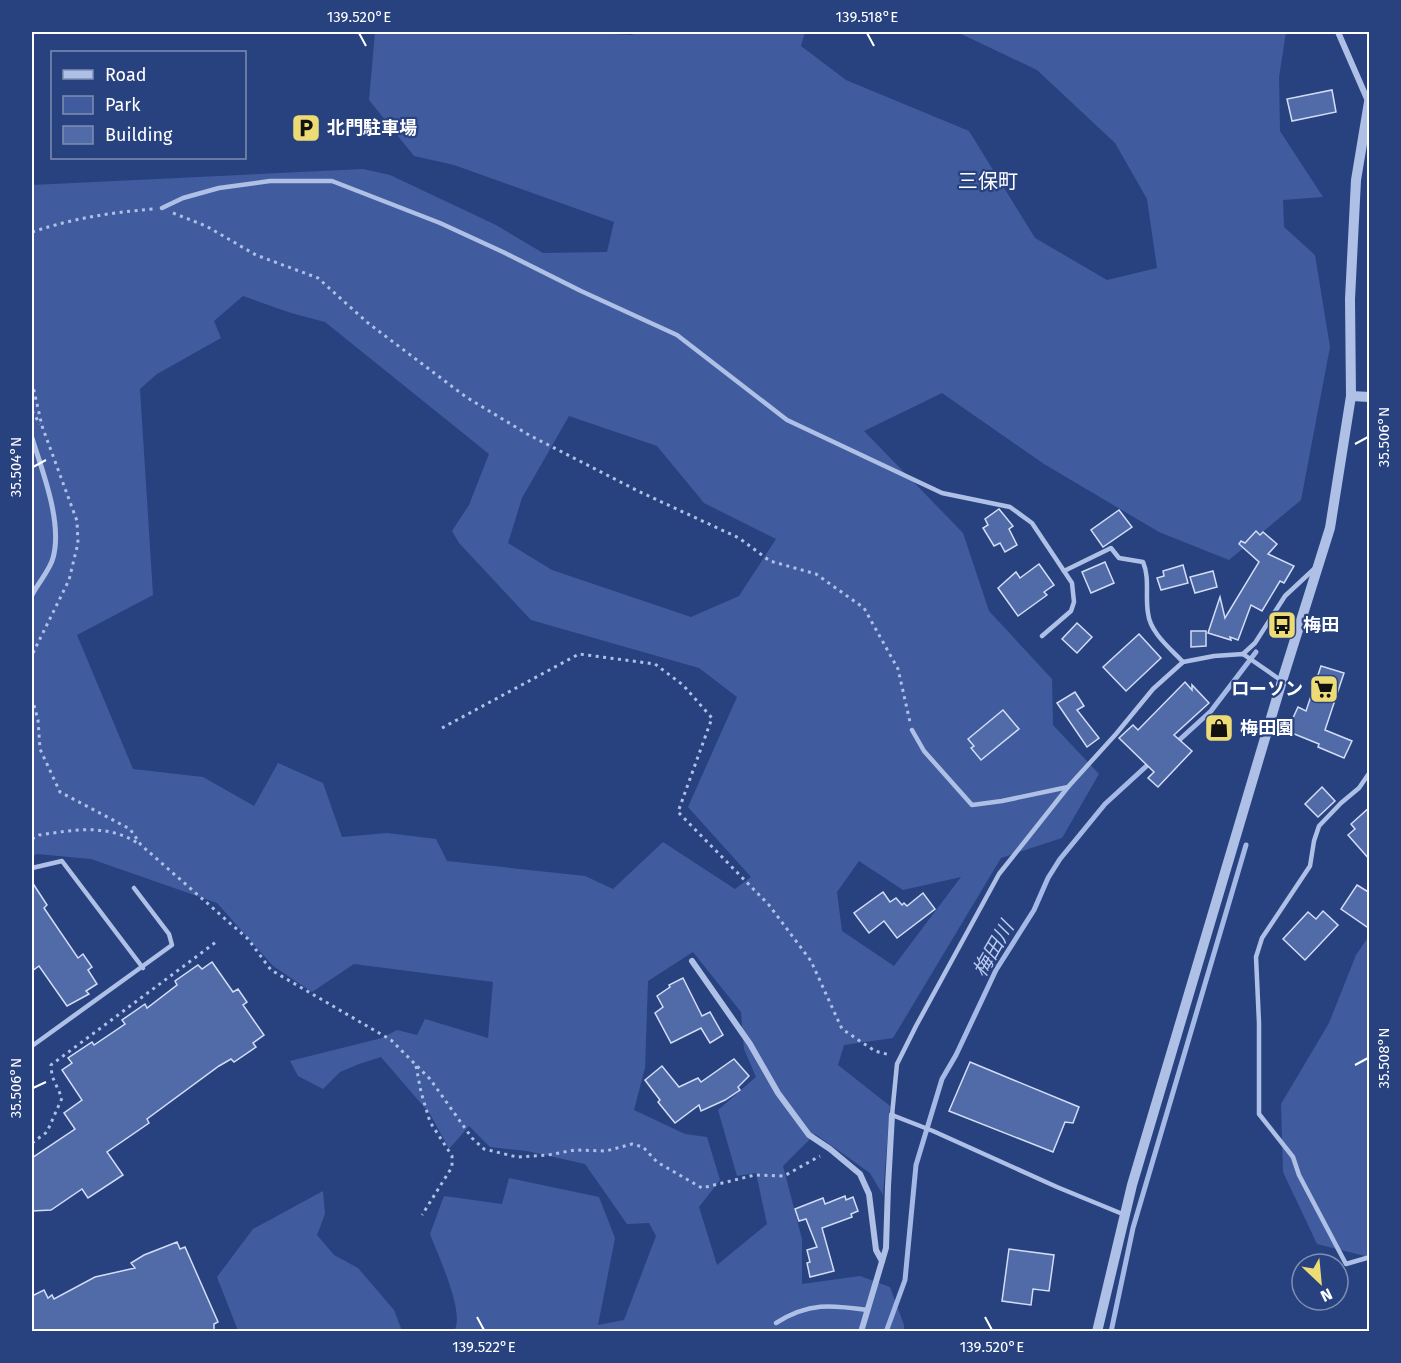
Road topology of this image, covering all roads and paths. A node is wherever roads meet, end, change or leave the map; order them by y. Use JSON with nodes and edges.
{"nodes":[{"id":1,"x":1338,"y":32,"type":"edge"},
{"id":2,"x":1369,"y":99,"type":"edge"},
{"id":3,"x":162,"y":208,"type":"junction"},
{"id":4,"x":32,"y":232,"type":"edge"},
{"id":5,"x":1351,"y":396,"type":"junction"},
{"id":6,"x":1370,"y":397,"type":"edge"},
{"id":7,"x":32,"y":411,"type":"edge"},
{"id":8,"x":42,"y":426,"type":"dead end"},
{"id":9,"x":32,"y":438,"type":"edge"},
{"id":10,"x":1319,"y":564,"type":"junction"},
{"id":11,"x":1064,"y":571,"type":"junction"},
{"id":12,"x":32,"y":594,"type":"edge"},
{"id":13,"x":1042,"y":636,"type":"dead end"},
{"id":14,"x":1244,"y":654,"type":"junction"},
{"id":15,"x":1183,"y":663,"type":"junction"},
{"id":16,"x":1282,"y":681,"type":"junction"},
{"id":17,"x":32,"y":698,"type":"edge"},
{"id":18,"x":442,"y":728,"type":"dead end"},
{"id":19,"x":912,"y":730,"type":"joint"},
{"id":20,"x":1370,"y":772,"type":"edge"},
{"id":21,"x":1068,"y":787,"type":"junction"},
{"id":22,"x":32,"y":839,"type":"edge"},
{"id":23,"x":141,"y":845,"type":"junction"},
{"id":24,"x":32,"y":868,"type":"edge"},
{"id":25,"x":134,"y":888,"type":"dead end"},
{"id":26,"x":216,"y":942,"type":"dead end"},
{"id":27,"x":692,"y":961,"type":"dead end"},
{"id":28,"x":142,"y":968,"type":"junction"},
{"id":29,"x":32,"y":1046,"type":"edge"},
{"id":30,"x":900,"y":1059,"type":"junction"},
{"id":31,"x":415,"y":1064,"type":"junction"},
{"id":32,"x":892,"y":1115,"type":"junction"},
{"id":33,"x":32,"y":1143,"type":"edge"},
{"id":34,"x":806,"y":1164,"type":"dead end"},
{"id":35,"x":423,"y":1215,"type":"dead end"},
{"id":36,"x":1125,"y":1215,"type":"junction"},
{"id":37,"x":1370,"y":1257,"type":"edge"},
{"id":38,"x":882,"y":1261,"type":"junction"},
{"id":39,"x":868,"y":1310,"type":"junction"},
{"id":40,"x":776,"y":1323,"type":"dead end"},
{"id":41,"x":861,"y":1332,"type":"edge"},
{"id":42,"x":1097,"y":1332,"type":"edge"}],
"edges":[{"from":1,"to":2,"type":"street"},
{"from":2,"to":5,"type":"street"},
{"from":3,"to":4,"type":"path"},
{"from":3,"to":11,"type":"lane"},
{"from":3,"to":19,"type":"path"},
{"from":5,"to":6,"type":"street"},
{"from":5,"to":10,"type":"street"},
{"from":7,"to":8,"type":"path"},
{"from":9,"to":12,"type":"street"},
{"from":10,"to":14,"type":"lane"},
{"from":10,"to":16,"type":"street"},
{"from":11,"to":13,"type":"lane"},
{"from":11,"to":15,"type":"lane"},
{"from":14,"to":15,"type":"lane"},
{"from":14,"to":16,"type":"lane"},
{"from":15,"to":21,"type":"lane"},
{"from":16,"to":36,"type":"street"},
{"from":17,"to":23,"type":"path"},
{"from":18,"to":30,"type":"path"},
{"from":19,"to":21,"type":"lane"},
{"from":20,"to":37,"type":"lane"},
{"from":21,"to":30,"type":"lane"},
{"from":22,"to":23,"type":"path"},
{"from":23,"to":31,"type":"path"},
{"from":24,"to":28,"type":"lane"},
{"from":25,"to":28,"type":"lane"},
{"from":26,"to":33,"type":"path"},
{"from":27,"to":38,"type":"street"},
{"from":28,"to":29,"type":"lane"},
{"from":30,"to":32,"type":"lane"},
{"from":31,"to":34,"type":"path"},
{"from":31,"to":35,"type":"path"},
{"from":32,"to":36,"type":"lane"},
{"from":32,"to":38,"type":"street"},
{"from":36,"to":42,"type":"street"},
{"from":38,"to":39,"type":"street"},
{"from":39,"to":40,"type":"lane"},
{"from":39,"to":41,"type":"street"}]}
